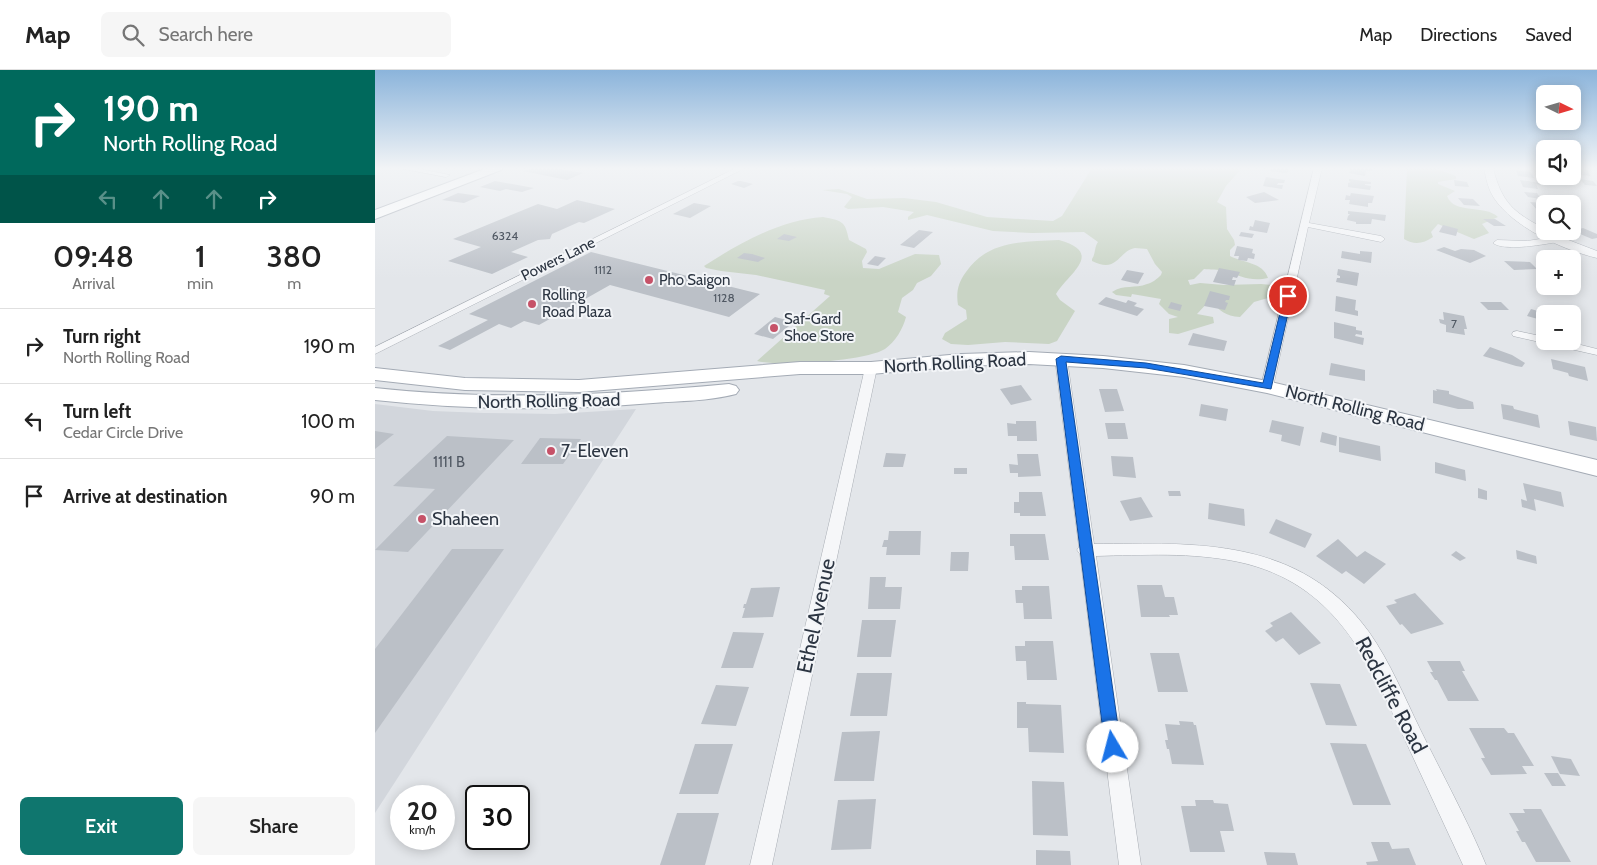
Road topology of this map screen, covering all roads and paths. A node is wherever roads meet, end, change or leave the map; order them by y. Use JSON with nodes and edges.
{"nodes":[{"id":1,"x":401,"y":205,"type":"edge"},
{"id":2,"x":667,"y":205,"type":"edge"},
{"id":3,"x":1309,"y":205,"type":"edge"},
{"id":4,"x":1504,"y":205,"type":"edge"},
{"id":5,"x":375,"y":215,"type":"edge"},
{"id":6,"x":1304,"y":224,"type":"junction"},
{"id":7,"x":1536,"y":227,"type":"edge"},
{"id":8,"x":1381,"y":240,"type":"dead end"},
{"id":9,"x":1559,"y":240,"type":"joint"},
{"id":10,"x":1497,"y":244,"type":"dead end"},
{"id":11,"x":1597,"y":255,"type":"edge"},
{"id":12,"x":1517,"y":334,"type":"dead end"},
{"id":13,"x":1536,"y":338,"type":"edge"},
{"id":14,"x":1581,"y":348,"type":"edge"},
{"id":15,"x":375,"y":351,"type":"edge"},
{"id":16,"x":1597,"y":352,"type":"edge"},
{"id":17,"x":1061,"y":359,"type":"junction"},
{"id":18,"x":871,"y":368,"type":"junction"},
{"id":19,"x":375,"y":374,"type":"edge"},
{"id":20,"x":1267,"y":387,"type":"junction"},
{"id":21,"x":375,"y":394,"type":"edge"},
{"id":22,"x":1597,"y":468,"type":"edge"},
{"id":23,"x":1085,"y":550,"type":"junction"},
{"id":24,"x":761,"y":865,"type":"edge"},
{"id":25,"x":1129,"y":865,"type":"edge"},
{"id":26,"x":1475,"y":865,"type":"edge"}],
"edges":[{"from":1,"to":5,"type":"main road"},
{"from":2,"to":15,"type":"street","name":"Powers Lane"},
{"from":3,"to":6,"type":"street"},
{"from":4,"to":7,"type":"street"},
{"from":6,"to":8,"type":"street"},
{"from":6,"to":20,"type":"street"},
{"from":9,"to":10,"type":"street"},
{"from":9,"to":11,"type":"street"},
{"from":12,"to":13,"type":"street"},
{"from":14,"to":16,"type":"street"},
{"from":17,"to":18,"type":"main road","name":"North Rolling Road"},
{"from":17,"to":20,"type":"main road","name":"North Rolling Road"},
{"from":17,"to":23,"type":"street"},
{"from":18,"to":19,"type":"main road","name":"North Rolling Road"},
{"from":18,"to":21,"type":"main road","name":"North Rolling Road"},
{"from":18,"to":24,"type":"street","name":"Ethel Avenue"},
{"from":20,"to":22,"type":"main road","name":"North Rolling Road"},
{"from":23,"to":25,"type":"street"},
{"from":23,"to":26,"type":"street","name":"Redcliffe Road"}]}
